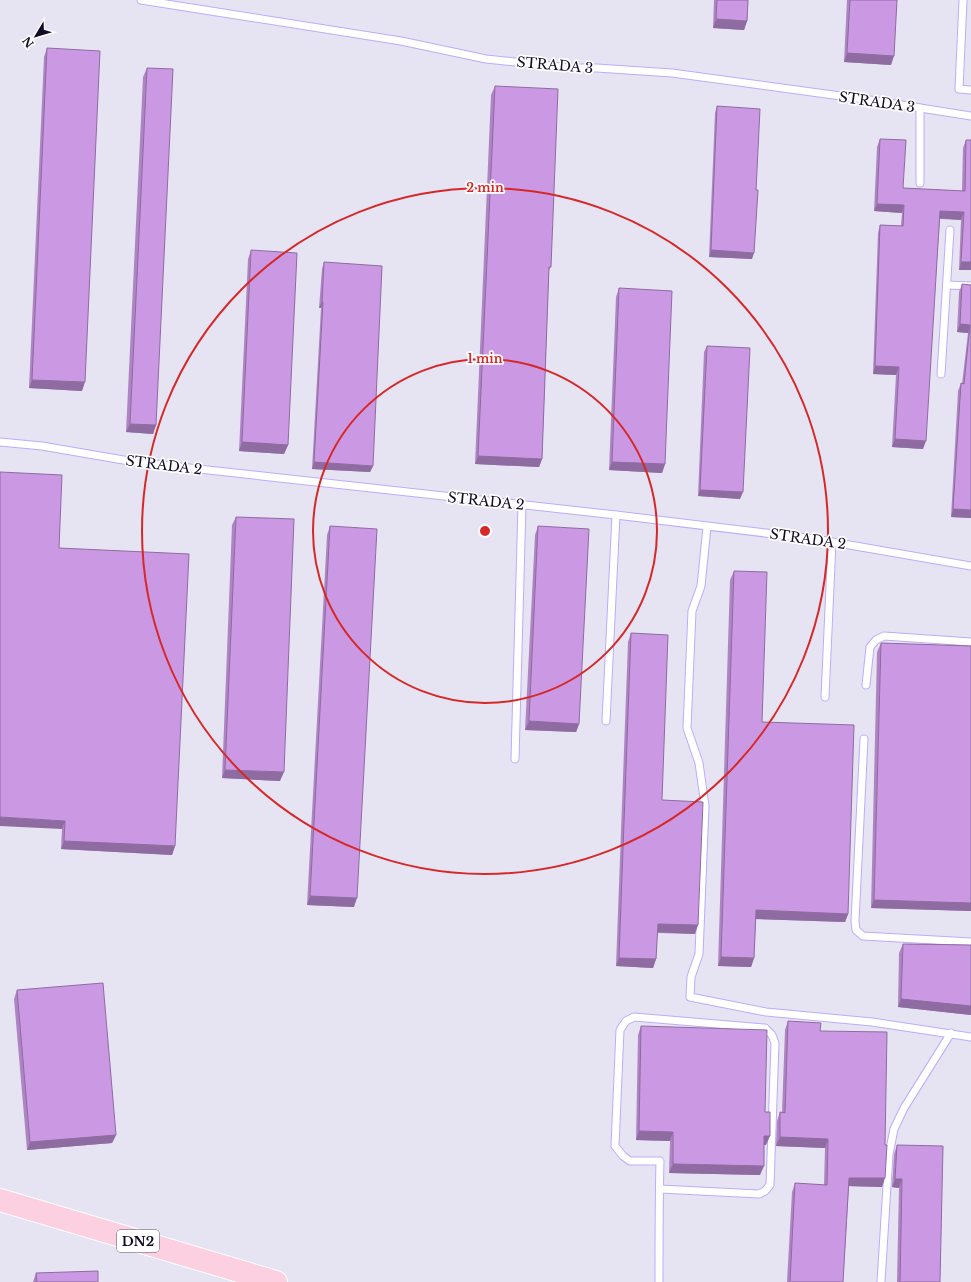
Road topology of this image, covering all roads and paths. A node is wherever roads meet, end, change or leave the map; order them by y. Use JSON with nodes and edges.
{"nodes":[{"id":1,"x":141,"y":0,"type":"edge"},
{"id":2,"x":963,"y":0,"type":"edge"},
{"id":3,"x":971,"y":90,"type":"edge"},
{"id":4,"x":920,"y":108,"type":"junction"},
{"id":5,"x":971,"y":116,"type":"edge"},
{"id":6,"x":920,"y":183,"type":"dead end"},
{"id":7,"x":950,"y":230,"type":"dead end"},
{"id":8,"x":947,"y":285,"type":"junction"},
{"id":9,"x":971,"y":286,"type":"edge"},
{"id":10,"x":941,"y":374,"type":"dead end"},
{"id":11,"x":0,"y":442,"type":"edge"},
{"id":12,"x":522,"y":505,"type":"junction"},
{"id":13,"x":616,"y":515,"type":"junction"},
{"id":14,"x":707,"y":527,"type":"junction"},
{"id":15,"x":832,"y":542,"type":"junction"},
{"id":16,"x":971,"y":566,"type":"edge"},
{"id":17,"x":971,"y":642,"type":"edge"},
{"id":18,"x":866,"y":685,"type":"dead end"},
{"id":19,"x":825,"y":697,"type":"dead end"},
{"id":20,"x":606,"y":720,"type":"dead end"},
{"id":21,"x":864,"y":739,"type":"dead end"},
{"id":22,"x":515,"y":759,"type":"dead end"},
{"id":23,"x":971,"y":942,"type":"edge"},
{"id":24,"x":951,"y":1033,"type":"junction"},
{"id":25,"x":971,"y":1036,"type":"edge"},
{"id":26,"x":660,"y":1189,"type":"junction"},
{"id":27,"x":0,"y":1200,"type":"edge"},
{"id":28,"x":0,"y":1216,"type":"edge"},
{"id":29,"x":223,"y":1282,"type":"edge"},
{"id":30,"x":276,"y":1282,"type":"edge"},
{"id":31,"x":659,"y":1282,"type":"edge"},
{"id":32,"x":881,"y":1282,"type":"edge"}],
"edges":[{"from":1,"to":4,"type":"lane","name":"STRADA 3"},
{"from":2,"to":3,"type":"lane"},
{"from":4,"to":5,"type":"lane","name":"STRADA 3"},
{"from":4,"to":6,"type":"lane"},
{"from":7,"to":8,"type":"lane"},
{"from":8,"to":9,"type":"lane"},
{"from":8,"to":10,"type":"lane"},
{"from":11,"to":12,"type":"lane","name":"STRADA 2"},
{"from":12,"to":13,"type":"lane","name":"STRADA 2"},
{"from":12,"to":22,"type":"lane"},
{"from":13,"to":14,"type":"lane","name":"STRADA 2"},
{"from":13,"to":20,"type":"lane"},
{"from":14,"to":15,"type":"lane","name":"STRADA 2"},
{"from":14,"to":24,"type":"lane"},
{"from":15,"to":16,"type":"lane","name":"STRADA 2"},
{"from":15,"to":19,"type":"lane"},
{"from":17,"to":18,"type":"lane"},
{"from":21,"to":23,"type":"lane"},
{"from":24,"to":25,"type":"lane"},
{"from":24,"to":32,"type":"lane"},
{"from":26,"to":26,"type":"lane"},
{"from":26,"to":31,"type":"lane"},
{"from":27,"to":30,"type":"highway","number":"DN2"},
{"from":28,"to":29,"type":"highway","number":"DN2"}]}
